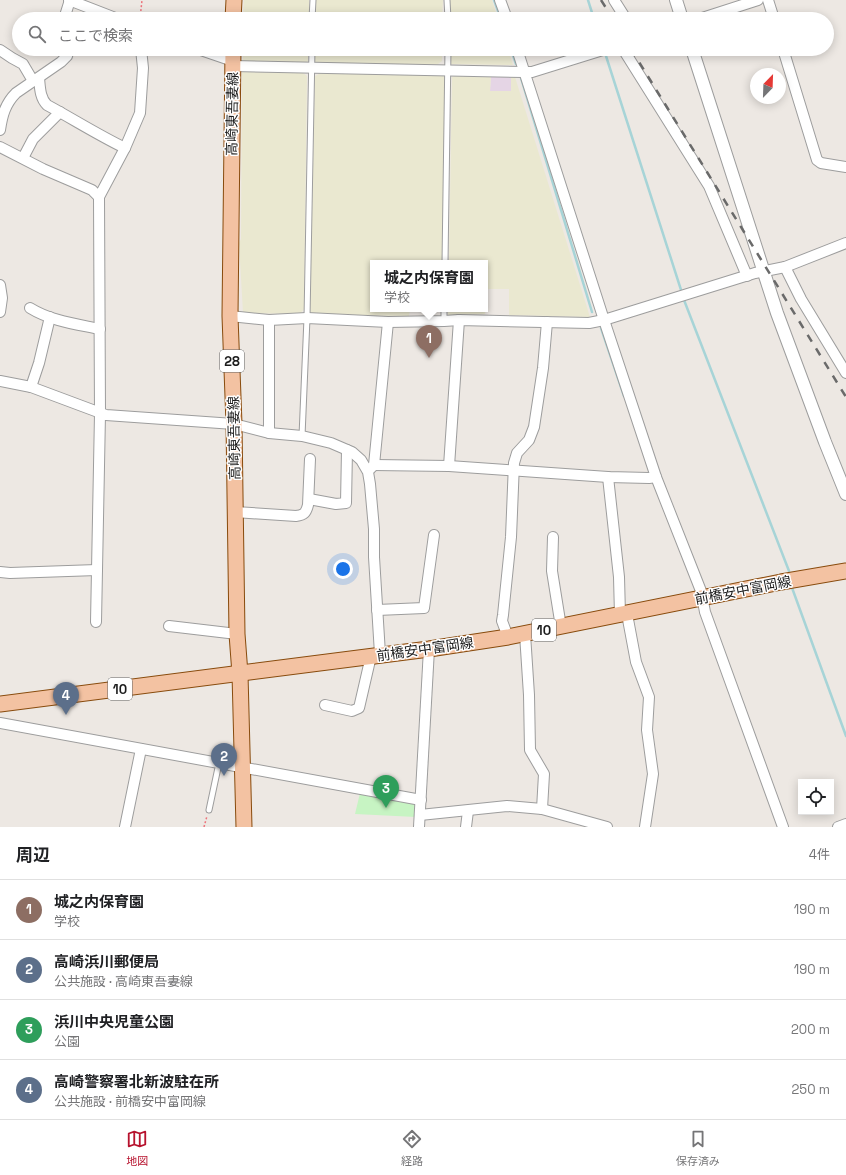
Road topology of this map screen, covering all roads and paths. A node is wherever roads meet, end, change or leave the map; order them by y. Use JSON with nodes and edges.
{"nodes":[{"id":1,"x":69,"y":0,"type":"edge"},
{"id":2,"x":142,"y":0,"type":"edge"},
{"id":3,"x":234,"y":0,"type":"edge"},
{"id":4,"x":313,"y":0,"type":"edge"},
{"id":5,"x":447,"y":0,"type":"edge"},
{"id":6,"x":500,"y":0,"type":"edge"},
{"id":7,"x":614,"y":0,"type":"edge"},
{"id":8,"x":676,"y":0,"type":"edge"},
{"id":9,"x":758,"y":0,"type":"edge"},
{"id":10,"x":768,"y":0,"type":"edge"},
{"id":11,"x":66,"y":12,"type":"edge"},
{"id":12,"x":100,"y":12,"type":"edge"},
{"id":13,"x":141,"y":12,"type":"edge"},
{"id":14,"x":234,"y":12,"type":"edge"},
{"id":15,"x":312,"y":12,"type":"edge"},
{"id":16,"x":448,"y":12,"type":"edge"},
{"id":17,"x":504,"y":12,"type":"edge"},
{"id":18,"x":622,"y":12,"type":"edge"},
{"id":19,"x":680,"y":12,"type":"edge"},
{"id":20,"x":721,"y":12,"type":"edge"},
{"id":21,"x":772,"y":12,"type":"edge"},
{"id":22,"x":0,"y":50,"type":"edge"},
{"id":23,"x":66,"y":56,"type":"edge"},
{"id":24,"x":142,"y":56,"type":"edge"},
{"id":25,"x":222,"y":56,"type":"edge"},
{"id":26,"x":312,"y":56,"type":"edge"},
{"id":27,"x":448,"y":56,"type":"edge"},
{"id":28,"x":519,"y":56,"type":"edge"},
{"id":29,"x":583,"y":56,"type":"edge"},
{"id":30,"x":627,"y":56,"type":"edge"},
{"id":31,"x":694,"y":56,"type":"edge"},
{"id":32,"x":785,"y":56,"type":"edge"},
{"id":33,"x":233,"y":59,"type":"edge"},
{"id":34,"x":312,"y":68,"type":"junction"},
{"id":35,"x":448,"y":70,"type":"junction"},
{"id":36,"x":524,"y":72,"type":"junction"},
{"id":37,"x":36,"y":80,"type":"junction"},
{"id":38,"x":60,"y":112,"type":"junction"},
{"id":39,"x":0,"y":130,"type":"edge"},
{"id":40,"x":0,"y":146,"type":"edge"},
{"id":41,"x":125,"y":148,"type":"junction"},
{"id":42,"x":23,"y":158,"type":"junction"},
{"id":43,"x":846,"y":167,"type":"edge"},
{"id":44,"x":99,"y":197,"type":"junction"},
{"id":45,"x":846,"y":243,"type":"edge"},
{"id":46,"x":445,"y":260,"type":"edge"},
{"id":47,"x":785,"y":266,"type":"junction"},
{"id":48,"x":763,"y":272,"type":"junction"},
{"id":49,"x":747,"y":276,"type":"junction"},
{"id":50,"x":0,"y":287,"type":"edge"},
{"id":51,"x":30,"y":308,"type":"dead end"},
{"id":52,"x":0,"y":312,"type":"edge"},
{"id":53,"x":444,"y":312,"type":"edge"},
{"id":54,"x":230,"y":316,"type":"junction"},
{"id":55,"x":50,"y":317,"type":"junction"},
{"id":56,"x":307,"y":318,"type":"junction"},
{"id":57,"x":269,"y":320,"type":"junction"},
{"id":58,"x":459,"y":320,"type":"junction"},
{"id":59,"x":604,"y":320,"type":"junction"},
{"id":60,"x":388,"y":322,"type":"junction"},
{"id":61,"x":444,"y":322,"type":"junction"},
{"id":62,"x":547,"y":322,"type":"junction"},
{"id":63,"x":100,"y":329,"type":"junction"},
{"id":64,"x":846,"y":373,"type":"edge"},
{"id":65,"x":0,"y":381,"type":"edge"},
{"id":66,"x":31,"y":387,"type":"junction"},
{"id":67,"x":100,"y":414,"type":"junction"},
{"id":68,"x":234,"y":424,"type":"junction"},
{"id":69,"x":268,"y":433,"type":"junction"},
{"id":70,"x":302,"y":436,"type":"junction"},
{"id":71,"x":347,"y":450,"type":"junction"},
{"id":72,"x":310,"y":459,"type":"dead end"},
{"id":73,"x":449,"y":466,"type":"junction"},
{"id":74,"x":371,"y":468,"type":"junction"},
{"id":75,"x":513,"y":470,"type":"junction"},
{"id":76,"x":656,"y":477,"type":"junction"},
{"id":77,"x":608,"y":478,"type":"junction"},
{"id":78,"x":846,"y":494,"type":"edge"},
{"id":79,"x":308,"y":499,"type":"junction"},
{"id":80,"x":236,"y":512,"type":"junction"},
{"id":81,"x":434,"y":535,"type":"dead end"},
{"id":82,"x":553,"y":537,"type":"dead end"},
{"id":83,"x":97,"y":570,"type":"junction"},
{"id":84,"x":846,"y":571,"type":"edge"},
{"id":85,"x":0,"y":572,"type":"edge"},
{"id":86,"x":702,"y":598,"type":"junction"},
{"id":87,"x":378,"y":610,"type":"junction"},
{"id":88,"x":624,"y":615,"type":"junction"},
{"id":89,"x":96,"y":622,"type":"dead end"},
{"id":90,"x":170,"y":626,"type":"dead end"},
{"id":91,"x":560,"y":627,"type":"junction"},
{"id":92,"x":237,"y":634,"type":"junction"},
{"id":93,"x":525,"y":634,"type":"junction"},
{"id":94,"x":508,"y":637,"type":"junction"},
{"id":95,"x":429,"y":649,"type":"junction"},
{"id":96,"x":376,"y":655,"type":"junction"},
{"id":97,"x":240,"y":674,"type":"junction"},
{"id":98,"x":0,"y":704,"type":"edge"},
{"id":99,"x":325,"y":705,"type":"dead end"},
{"id":100,"x":0,"y":723,"type":"edge"},
{"id":101,"x":141,"y":749,"type":"junction"},
{"id":102,"x":219,"y":764,"type":"junction"},
{"id":103,"x":243,"y":767,"type":"junction"},
{"id":104,"x":421,"y":800,"type":"junction"},
{"id":105,"x":542,"y":809,"type":"junction"},
{"id":106,"x":209,"y":810,"type":"joint"},
{"id":107,"x":468,"y":811,"type":"junction"},
{"id":108,"x":420,"y":815,"type":"junction"},
{"id":109,"x":579,"y":823,"type":"edge"},
{"id":110,"x":846,"y":824,"type":"edge"},
{"id":111,"x":125,"y":827,"type":"edge"},
{"id":112,"x":204,"y":827,"type":"edge"},
{"id":113,"x":244,"y":827,"type":"edge"},
{"id":114,"x":419,"y":827,"type":"edge"},
{"id":115,"x":466,"y":827,"type":"edge"},
{"id":116,"x":607,"y":827,"type":"edge"},
{"id":117,"x":645,"y":827,"type":"edge"},
{"id":118,"x":783,"y":827,"type":"edge"},
{"id":119,"x":838,"y":827,"type":"edge"}],
"edges":[{"from":1,"to":11,"type":"street"},
{"from":1,"to":12,"type":"street"},
{"from":2,"to":13,"type":"path"},
{"from":3,"to":14,"type":"main road"},
{"from":4,"to":15,"type":"lane"},
{"from":5,"to":16,"type":"lane"},
{"from":6,"to":17,"type":"street"},
{"from":7,"to":18,"type":"street"},
{"from":8,"to":19,"type":"street"},
{"from":9,"to":20,"type":"street"},
{"from":10,"to":21,"type":"street"},
{"from":22,"to":37,"type":"street"},
{"from":23,"to":37,"type":"street"},
{"from":24,"to":41,"type":"street"},
{"from":25,"to":33,"type":"street"},
{"from":26,"to":34,"type":"lane"},
{"from":27,"to":35,"type":"lane"},
{"from":28,"to":36,"type":"street"},
{"from":29,"to":36,"type":"street"},
{"from":30,"to":49,"type":"street"},
{"from":31,"to":48,"type":"street"},
{"from":32,"to":43,"type":"street"},
{"from":33,"to":34,"type":"street"},
{"from":33,"to":54,"type":"main road","name":"高崎東吾妻線","number":"28"},
{"from":34,"to":35,"type":"street"},
{"from":34,"to":56,"type":"lane"},
{"from":35,"to":36,"type":"street"},
{"from":35,"to":46,"type":"lane"},
{"from":36,"to":59,"type":"street"},
{"from":37,"to":38,"type":"street"},
{"from":37,"to":39,"type":"street"},
{"from":38,"to":41,"type":"street"},
{"from":38,"to":42,"type":"street"},
{"from":40,"to":42,"type":"street"},
{"from":41,"to":44,"type":"street"},
{"from":42,"to":44,"type":"street"},
{"from":44,"to":63,"type":"street"},
{"from":45,"to":47,"type":"street"},
{"from":47,"to":48,"type":"street"},
{"from":47,"to":64,"type":"street"},
{"from":48,"to":49,"type":"street"},
{"from":48,"to":78,"type":"street"},
{"from":49,"to":59,"type":"street"},
{"from":50,"to":52,"type":"street"},
{"from":51,"to":55,"type":"street"},
{"from":53,"to":61,"type":"lane"},
{"from":54,"to":57,"type":"street"},
{"from":54,"to":68,"type":"main road","name":"高崎東吾妻線","number":"28"},
{"from":55,"to":63,"type":"street"},
{"from":55,"to":66,"type":"street"},
{"from":56,"to":57,"type":"street"},
{"from":56,"to":60,"type":"street"},
{"from":56,"to":70,"type":"lane"},
{"from":57,"to":69,"type":"street"},
{"from":58,"to":61,"type":"street"},
{"from":58,"to":62,"type":"street"},
{"from":58,"to":73,"type":"street"},
{"from":59,"to":62,"type":"street"},
{"from":59,"to":76,"type":"street"},
{"from":60,"to":61,"type":"street"},
{"from":60,"to":74,"type":"street"},
{"from":62,"to":75,"type":"street"},
{"from":63,"to":67,"type":"street"},
{"from":65,"to":66,"type":"street"},
{"from":66,"to":67,"type":"street"},
{"from":67,"to":68,"type":"street"},
{"from":67,"to":83,"type":"street"},
{"from":68,"to":69,"type":"street"},
{"from":68,"to":80,"type":"main road","name":"高崎東吾妻線","number":"28"},
{"from":69,"to":70,"type":"street"},
{"from":70,"to":71,"type":"street"},
{"from":71,"to":74,"type":"street"},
{"from":71,"to":79,"type":"street"},
{"from":72,"to":79,"type":"street"},
{"from":73,"to":74,"type":"street"},
{"from":73,"to":75,"type":"street"},
{"from":74,"to":87,"type":"street"},
{"from":75,"to":77,"type":"street"},
{"from":75,"to":94,"type":"street"},
{"from":76,"to":77,"type":"street"},
{"from":76,"to":86,"type":"street"},
{"from":77,"to":88,"type":"street"},
{"from":79,"to":80,"type":"street"},
{"from":80,"to":92,"type":"main road","name":"高崎東吾妻線","number":"28"},
{"from":81,"to":87,"type":"street"},
{"from":82,"to":91,"type":"street"},
{"from":83,"to":85,"type":"street"},
{"from":83,"to":89,"type":"street"},
{"from":84,"to":86,"type":"main road","name":"前橋安中富岡線","number":"10"},
{"from":86,"to":88,"type":"main road","name":"前橋安中富岡線","number":"10"},
{"from":86,"to":118,"type":"street"},
{"from":87,"to":96,"type":"street"},
{"from":88,"to":91,"type":"main road","name":"前橋安中富岡線","number":"10"},
{"from":88,"to":117,"type":"street"},
{"from":90,"to":92,"type":"street"},
{"from":91,"to":93,"type":"main road","name":"前橋安中富岡線","number":"10"},
{"from":92,"to":97,"type":"main road","name":"高崎東吾妻線","number":"28"},
{"from":93,"to":94,"type":"main road","name":"前橋安中富岡線","number":"10"},
{"from":93,"to":105,"type":"street"},
{"from":94,"to":95,"type":"main road","name":"前橋安中富岡線","number":"10"},
{"from":95,"to":96,"type":"main road","name":"前橋安中富岡線","number":"10"},
{"from":95,"to":104,"type":"street"},
{"from":96,"to":97,"type":"main road","name":"前橋安中富岡線","number":"10"},
{"from":96,"to":99,"type":"street"},
{"from":97,"to":98,"type":"main road","name":"前橋安中富岡線","number":"10"},
{"from":97,"to":103,"type":"main road","name":"高崎東吾妻線","number":"28"},
{"from":100,"to":101,"type":"street"},
{"from":101,"to":102,"type":"street"},
{"from":101,"to":111,"type":"street"},
{"from":102,"to":103,"type":"street"},
{"from":102,"to":106,"type":"lane"},
{"from":103,"to":104,"type":"street"},
{"from":103,"to":113,"type":"main road","name":"高崎東吾妻線","number":"28"},
{"from":104,"to":108,"type":"street"},
{"from":105,"to":107,"type":"street"},
{"from":105,"to":109,"type":"street"},
{"from":106,"to":112,"type":"path"},
{"from":107,"to":108,"type":"street"},
{"from":107,"to":115,"type":"street"},
{"from":108,"to":114,"type":"street"},
{"from":109,"to":116,"type":"street"},
{"from":110,"to":119,"type":"street"}]}
